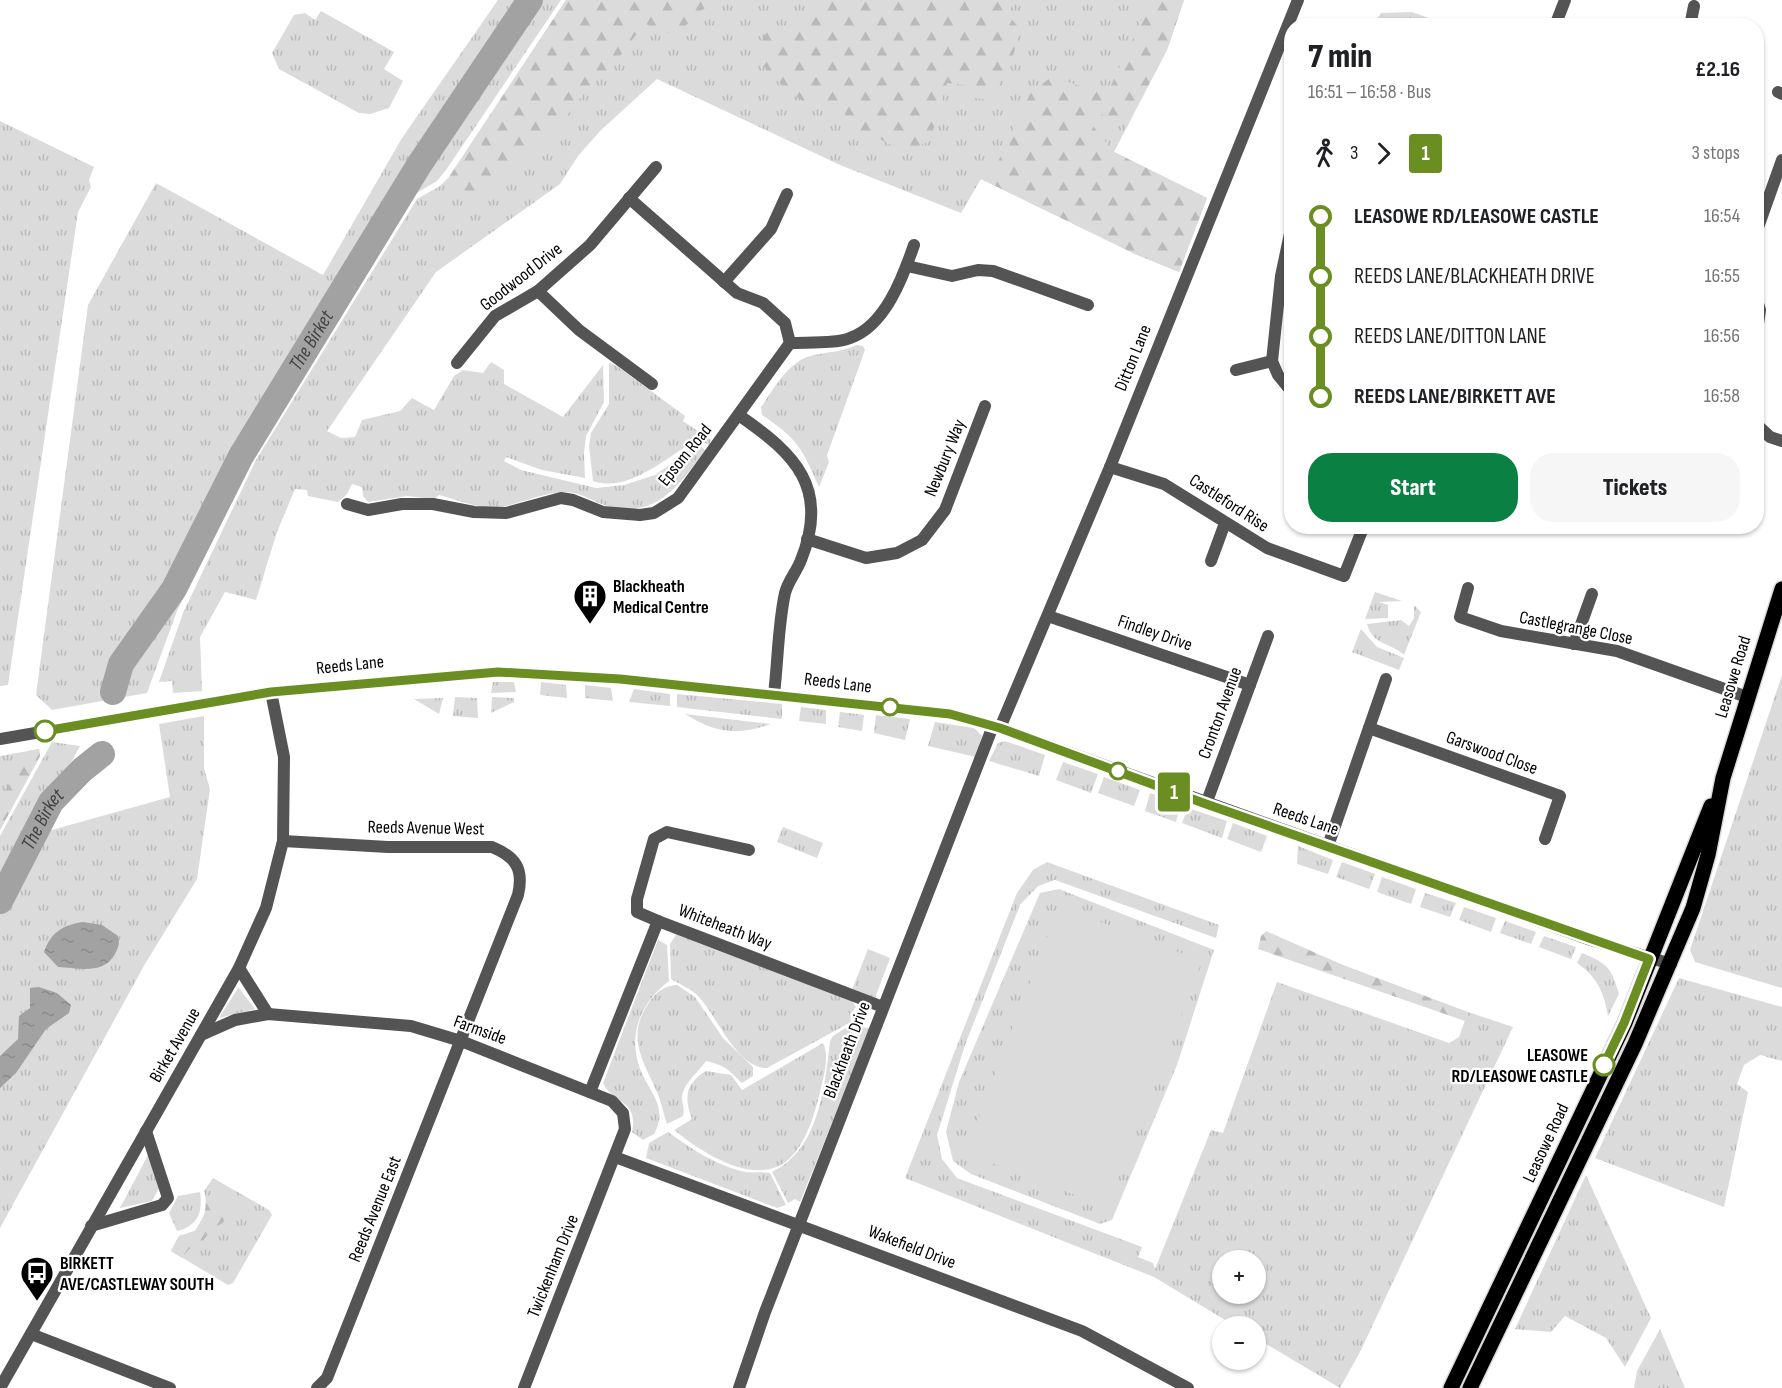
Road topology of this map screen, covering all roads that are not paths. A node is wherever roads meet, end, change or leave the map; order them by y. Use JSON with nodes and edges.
{"nodes":[{"id":1,"x":1298,"y":0,"type":"edge"},
{"id":2,"x":1565,"y":0,"type":"edge"},
{"id":3,"x":1694,"y":6,"type":"dead end"},
{"id":4,"x":1291,"y":18,"type":"edge"},
{"id":5,"x":1558,"y":18,"type":"edge"},
{"id":6,"x":1692,"y":18,"type":"edge"},
{"id":7,"x":1284,"y":35,"type":"edge"},
{"id":8,"x":1782,"y":160,"type":"edge"},
{"id":9,"x":656,"y":167,"type":"dead end"},
{"id":10,"x":787,"y":194,"type":"dead end"},
{"id":11,"x":629,"y":198,"type":"junction"},
{"id":12,"x":1764,"y":211,"type":"edge"},
{"id":13,"x":914,"y":245,"type":"dead end"},
{"id":14,"x":1284,"y":262,"type":"edge"},
{"id":15,"x":907,"y":266,"type":"junction"},
{"id":16,"x":724,"y":282,"type":"junction"},
{"id":17,"x":538,"y":291,"type":"junction"},
{"id":18,"x":1089,"y":305,"type":"dead end"},
{"id":19,"x":790,"y":343,"type":"junction"},
{"id":20,"x":1272,"y":362,"type":"junction"},
{"id":21,"x":457,"y":363,"type":"dead end"},
{"id":22,"x":1236,"y":370,"type":"dead end"},
{"id":23,"x":1284,"y":382,"type":"edge"},
{"id":24,"x":652,"y":384,"type":"dead end"},
{"id":25,"x":986,"y":406,"type":"dead end"},
{"id":26,"x":740,"y":416,"type":"junction"},
{"id":27,"x":1764,"y":431,"type":"edge"},
{"id":28,"x":1782,"y":441,"type":"edge"},
{"id":29,"x":1110,"y":467,"type":"junction"},
{"id":30,"x":347,"y":504,"type":"dead end"},
{"id":31,"x":1225,"y":523,"type":"junction"},
{"id":32,"x":1361,"y":534,"type":"edge"},
{"id":33,"x":807,"y":539,"type":"junction"},
{"id":34,"x":1211,"y":561,"type":"dead end"},
{"id":35,"x":1468,"y":588,"type":"dead end"},
{"id":36,"x":1782,"y":589,"type":"edge"},
{"id":37,"x":1592,"y":594,"type":"dead end"},
{"id":38,"x":1048,"y":616,"type":"junction"},
{"id":39,"x":1268,"y":636,"type":"dead end"},
{"id":40,"x":1574,"y":644,"type":"junction"},
{"id":41,"x":1386,"y":679,"type":"dead end"},
{"id":42,"x":1250,"y":685,"type":"junction"},
{"id":43,"x":271,"y":692,"type":"junction"},
{"id":44,"x":774,"y":694,"type":"junction"},
{"id":45,"x":1747,"y":697,"type":"junction"},
{"id":46,"x":997,"y":727,"type":"junction"},
{"id":47,"x":1368,"y":728,"type":"junction"},
{"id":48,"x":0,"y":739,"type":"edge"},
{"id":49,"x":1723,"y":778,"type":"junction"},
{"id":50,"x":1206,"y":804,"type":"junction"},
{"id":51,"x":1545,"y":839,"type":"dead end"},
{"id":52,"x":283,"y":841,"type":"junction"},
{"id":53,"x":1328,"y":846,"type":"junction"},
{"id":54,"x":749,"y":850,"type":"dead end"},
{"id":55,"x":658,"y":921,"type":"junction"},
{"id":56,"x":1649,"y":959,"type":"junction"},
{"id":57,"x":1671,"y":964,"type":"junction"},
{"id":58,"x":239,"y":968,"type":"junction"},
{"id":59,"x":883,"y":1007,"type":"junction"},
{"id":60,"x":268,"y":1014,"type":"junction"},
{"id":61,"x":201,"y":1035,"type":"junction"},
{"id":62,"x":461,"y":1041,"type":"junction"},
{"id":63,"x":590,"y":1092,"type":"junction"},
{"id":64,"x":146,"y":1131,"type":"junction"},
{"id":65,"x":615,"y":1156,"type":"junction"},
{"id":66,"x":799,"y":1224,"type":"junction"},
{"id":67,"x":92,"y":1226,"type":"junction"},
{"id":68,"x":31,"y":1334,"type":"junction"},
{"id":69,"x":0,"y":1388,"type":"edge"},
{"id":70,"x":170,"y":1388,"type":"edge"},
{"id":71,"x":317,"y":1388,"type":"edge"},
{"id":72,"x":524,"y":1388,"type":"edge"},
{"id":73,"x":739,"y":1388,"type":"edge"},
{"id":74,"x":1188,"y":1388,"type":"edge"},
{"id":75,"x":1451,"y":1388,"type":"edge"},
{"id":76,"x":1470,"y":1388,"type":"edge"}],
"edges":[{"from":1,"to":4,"type":"street","name":"Ditton Lane"},
{"from":2,"to":5,"type":"street"},
{"from":3,"to":6,"type":"street"},
{"from":7,"to":29,"type":"street","name":"Ditton Lane"},
{"from":8,"to":12,"type":"street"},
{"from":9,"to":11,"type":"street","name":"Goodwood Drive"},
{"from":10,"to":16,"type":"street"},
{"from":11,"to":16,"type":"street"},
{"from":11,"to":17,"type":"street","name":"Goodwood Drive"},
{"from":13,"to":15,"type":"street"},
{"from":14,"to":20,"type":"street"},
{"from":15,"to":18,"type":"street"},
{"from":15,"to":19,"type":"street"},
{"from":16,"to":19,"type":"street"},
{"from":17,"to":21,"type":"street","name":"Goodwood Drive"},
{"from":17,"to":24,"type":"street"},
{"from":19,"to":26,"type":"street","name":"Epsom Road"},
{"from":20,"to":22,"type":"street"},
{"from":20,"to":23,"type":"street"},
{"from":25,"to":33,"type":"street","name":"Newbury Way"},
{"from":26,"to":30,"type":"street","name":"Epsom Road"},
{"from":26,"to":33,"type":"street"},
{"from":27,"to":28,"type":"street"},
{"from":29,"to":31,"type":"street","name":"Castleford Rise"},
{"from":29,"to":38,"type":"street","name":"Ditton Lane"},
{"from":31,"to":32,"type":"street","name":"Castleford Rise"},
{"from":31,"to":34,"type":"street"},
{"from":33,"to":44,"type":"street"},
{"from":35,"to":40,"type":"street","name":"Castlegrange Close"},
{"from":36,"to":45,"type":"main road","name":"Leasowe Road"},
{"from":37,"to":40,"type":"street"},
{"from":38,"to":42,"type":"street","name":"Findley Drive"},
{"from":38,"to":46,"type":"street","name":"Ditton Lane"},
{"from":39,"to":42,"type":"street","name":"Cronton Avenue"},
{"from":40,"to":45,"type":"street","name":"Castlegrange Close"},
{"from":41,"to":47,"type":"street"},
{"from":42,"to":50,"type":"street","name":"Cronton Avenue"},
{"from":43,"to":44,"type":"street","name":"Reeds Lane"},
{"from":43,"to":48,"type":"street","name":"Reeds Lane"},
{"from":43,"to":52,"type":"street","name":"Birket Avenue"},
{"from":44,"to":46,"type":"street","name":"Reeds Lane"},
{"from":45,"to":49,"type":"main road","name":"Leasowe Road"},
{"from":46,"to":50,"type":"street","name":"Reeds Lane"},
{"from":46,"to":59,"type":"street","name":"Blackheath Drive"},
{"from":47,"to":51,"type":"street","name":"Garswood Close"},
{"from":47,"to":53,"type":"street"},
{"from":49,"to":56,"type":"main road","name":"Leasowe Road"},
{"from":49,"to":57,"type":"main road","name":"Leasowe Road"},
{"from":50,"to":53,"type":"street","name":"Reeds Lane"},
{"from":52,"to":58,"type":"street","name":"Birket Avenue"},
{"from":52,"to":62,"type":"street","name":"Reeds Avenue West"},
{"from":53,"to":56,"type":"street","name":"Reeds Lane"},
{"from":54,"to":55,"type":"street"},
{"from":55,"to":59,"type":"street","name":"Whiteheath Way"},
{"from":55,"to":63,"type":"street","name":"Whiteheath Way"},
{"from":56,"to":57,"type":"street","name":"Reeds Lane"},
{"from":56,"to":75,"type":"main road","name":"Leasowe Road"},
{"from":57,"to":76,"type":"main road","name":"Leasowe Road"},
{"from":58,"to":60,"type":"street"},
{"from":58,"to":61,"type":"street","name":"Birket Avenue"},
{"from":59,"to":66,"type":"street","name":"Blackheath Drive"},
{"from":60,"to":61,"type":"street","name":"Farmside"},
{"from":60,"to":62,"type":"street","name":"Farmside"},
{"from":61,"to":64,"type":"street","name":"Birket Avenue"},
{"from":62,"to":63,"type":"street","name":"Farmside"},
{"from":62,"to":71,"type":"street","name":"Reeds Avenue East"},
{"from":63,"to":65,"type":"street","name":"Farmside"},
{"from":64,"to":67,"type":"street","name":"Birket Avenue"},
{"from":64,"to":67,"type":"street"},
{"from":65,"to":66,"type":"street","name":"Wakefield Drive"},
{"from":65,"to":72,"type":"street","name":"Twickenham Drive"},
{"from":66,"to":73,"type":"street","name":"Blackheath Drive"},
{"from":66,"to":74,"type":"street","name":"Wakefield Drive"},
{"from":67,"to":68,"type":"street","name":"Birket Avenue"},
{"from":68,"to":69,"type":"street","name":"Birket Avenue"},
{"from":68,"to":70,"type":"street"}]}
